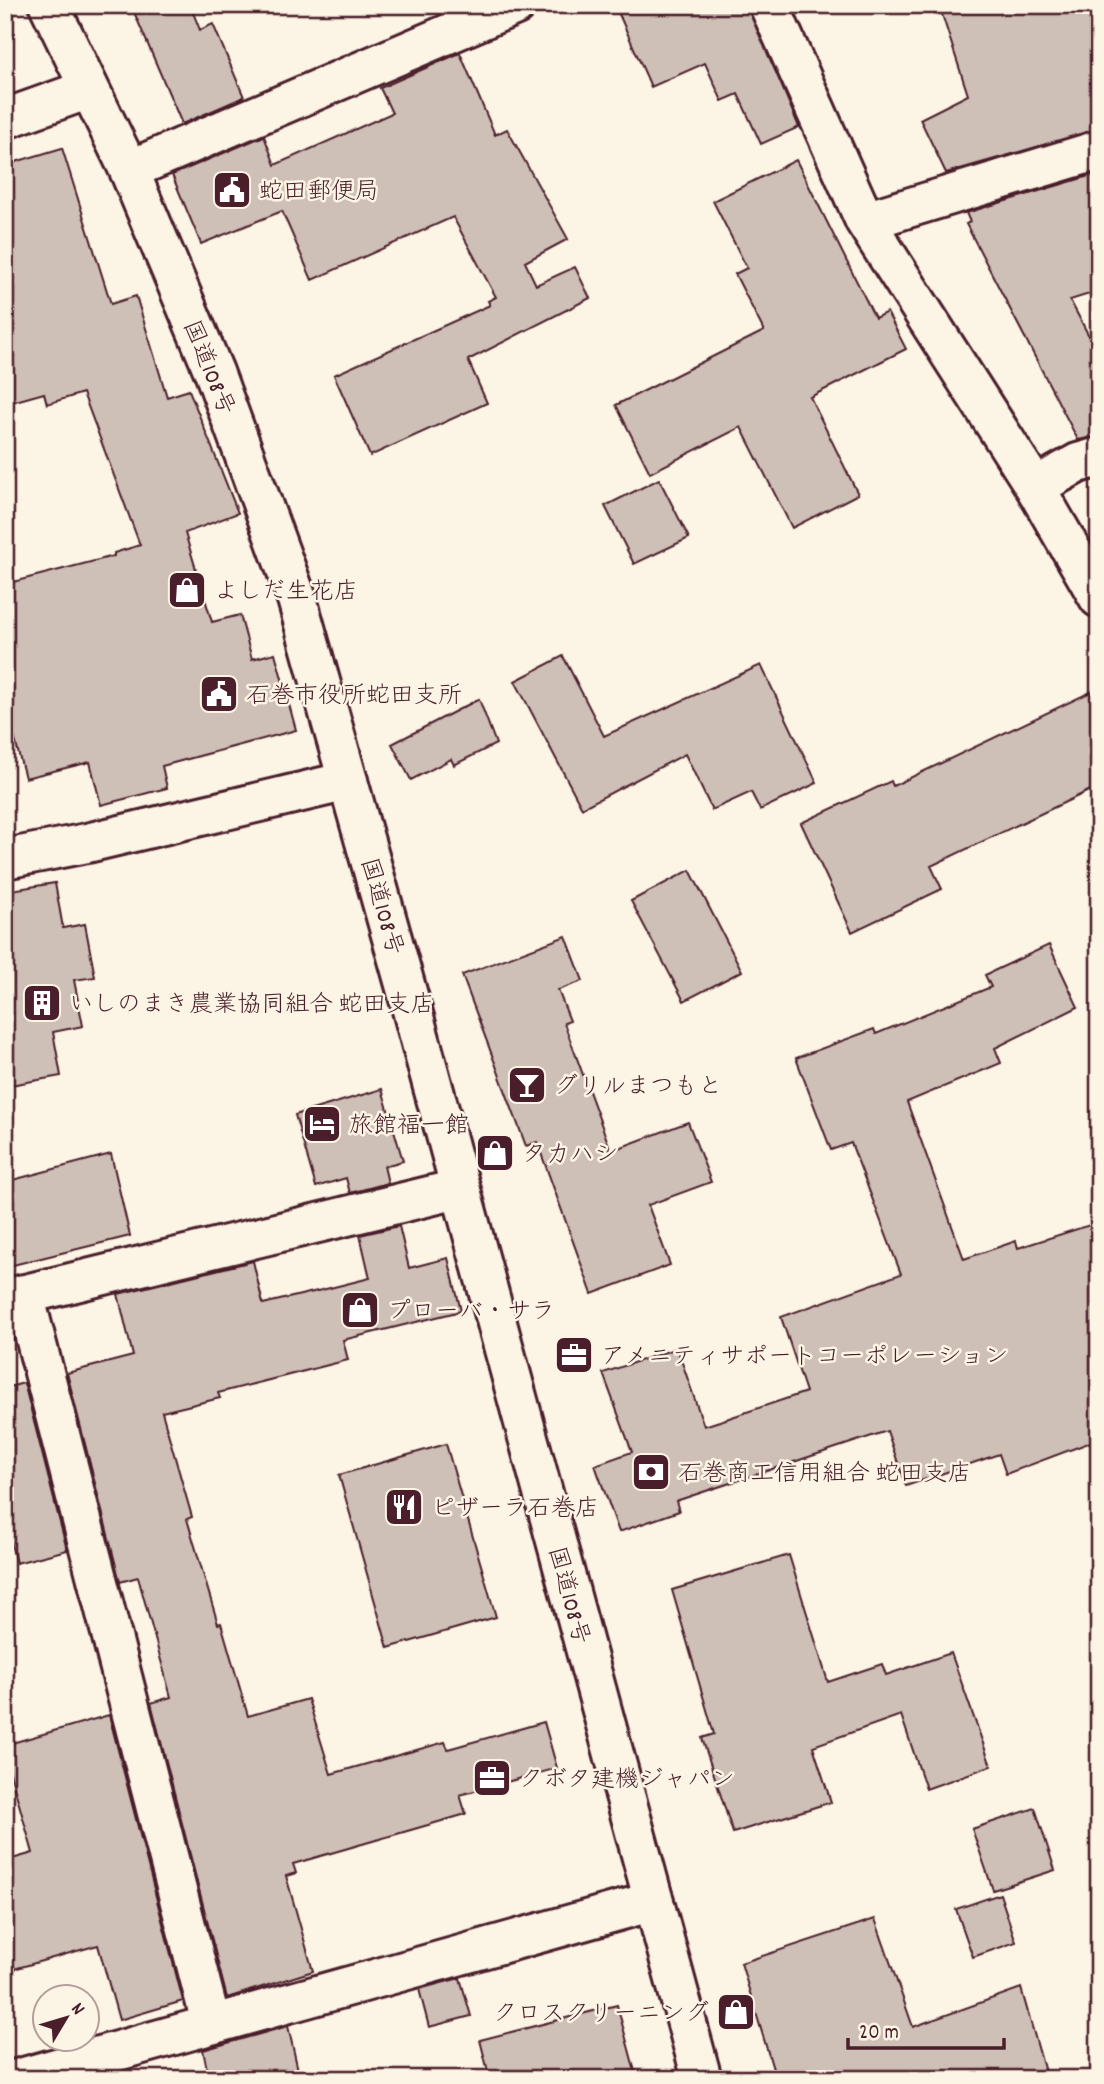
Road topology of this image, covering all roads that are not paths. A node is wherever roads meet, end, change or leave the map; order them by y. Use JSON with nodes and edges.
{"nodes":[{"id":1,"x":49,"y":5,"type":"edge"},
{"id":2,"x":516,"y":5,"type":"edge"},
{"id":3,"x":769,"y":5,"type":"edge"},
{"id":4,"x":89,"y":89,"type":"junction"},
{"id":5,"x":5,"y":119,"type":"edge"},
{"id":6,"x":1099,"y":150,"type":"edge"},
{"id":7,"x":129,"y":170,"type":"junction"},
{"id":8,"x":865,"y":221,"type":"junction"},
{"id":9,"x":1099,"y":457,"type":"edge"},
{"id":10,"x":1035,"y":487,"type":"junction"},
{"id":11,"x":1099,"y":598,"type":"edge"},
{"id":12,"x":348,"y":780,"type":"junction"},
{"id":13,"x":5,"y":859,"type":"edge"},
{"id":14,"x":458,"y":1189,"type":"junction"},
{"id":15,"x":15,"y":1296,"type":"edge"},
{"id":16,"x":654,"y":1901,"type":"junction"},
{"id":17,"x":211,"y":2023,"type":"junction"},
{"id":18,"x":39,"y":2076,"type":"edge"},
{"id":19,"x":702,"y":2079,"type":"edge"}],
"edges":[{"from":1,"to":4,"type":"main road","name":"国道108号"},
{"from":2,"to":7,"type":"main road"},
{"from":3,"to":8,"type":"main road"},
{"from":4,"to":5,"type":"main road"},
{"from":4,"to":7,"type":"main road","name":"国道108号"},
{"from":6,"to":8,"type":"main road"},
{"from":7,"to":12,"type":"main road","name":"国道108号"},
{"from":8,"to":10,"type":"main road"},
{"from":9,"to":10,"type":"main road"},
{"from":10,"to":11,"type":"main road"},
{"from":12,"to":13,"type":"main road"},
{"from":12,"to":14,"type":"main road","name":"国道108号"},
{"from":14,"to":15,"type":"main road"},
{"from":14,"to":16,"type":"main road","name":"国道108号"},
{"from":15,"to":17,"type":"main road"},
{"from":16,"to":17,"type":"main road"},
{"from":16,"to":19,"type":"main road","name":"国道108号"},
{"from":17,"to":18,"type":"main road"}]}
